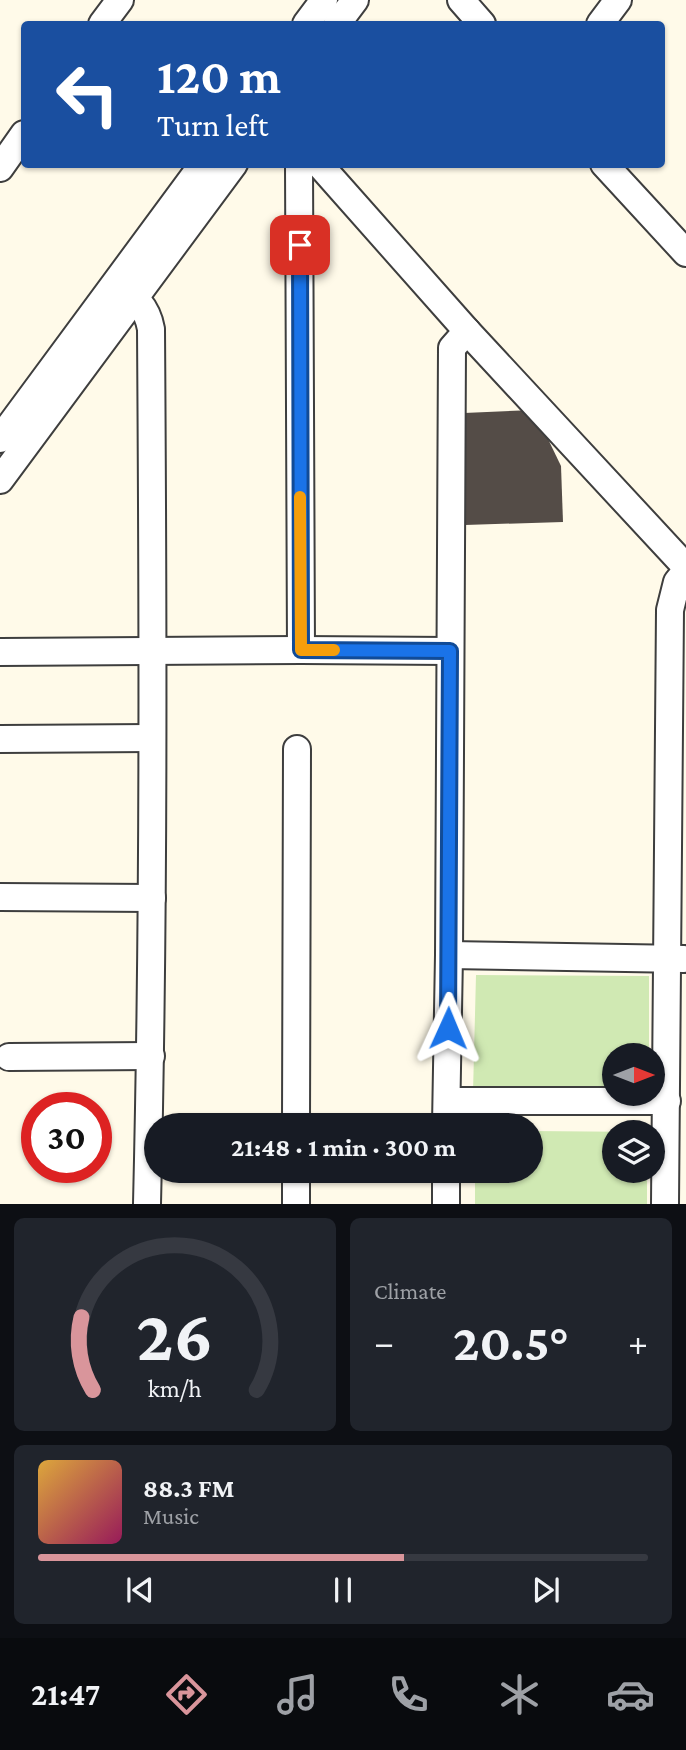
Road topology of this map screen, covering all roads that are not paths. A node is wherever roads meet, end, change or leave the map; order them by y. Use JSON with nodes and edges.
{"nodes":[{"id":1,"x":120,"y":0,"type":"edge"},
{"id":2,"x":324,"y":0,"type":"edge"},
{"id":3,"x":355,"y":0,"type":"edge"},
{"id":4,"x":461,"y":0,"type":"edge"},
{"id":5,"x":618,"y":0,"type":"edge"},
{"id":6,"x":104,"y":21,"type":"edge"},
{"id":7,"x":308,"y":21,"type":"edge"},
{"id":8,"x":339,"y":21,"type":"edge"},
{"id":9,"x":479,"y":21,"type":"edge"},
{"id":10,"x":602,"y":21,"type":"edge"},
{"id":11,"x":21,"y":138,"type":"edge"},
{"id":12,"x":0,"y":168,"type":"edge"},
{"id":13,"x":201,"y":168,"type":"edge"},
{"id":14,"x":231,"y":168,"type":"edge"},
{"id":15,"x":299,"y":168,"type":"edge"},
{"id":16,"x":323,"y":168,"type":"edge"},
{"id":17,"x":608,"y":168,"type":"edge"},
{"id":18,"x":683,"y":244,"type":"edge"},
{"id":19,"x":126,"y":290,"type":"junction"},
{"id":20,"x":467,"y":331,"type":"junction"},
{"id":21,"x":0,"y":439,"type":"edge"},
{"id":22,"x":0,"y":480,"type":"edge"},
{"id":23,"x":686,"y":569,"type":"edge"},
{"id":24,"x":301,"y":650,"type":"junction"},
{"id":25,"x":153,"y":651,"type":"junction"},
{"id":26,"x":450,"y":651,"type":"junction"},
{"id":27,"x":0,"y":652,"type":"edge"},
{"id":28,"x":0,"y":738,"type":"edge"},
{"id":29,"x":152,"y":738,"type":"junction"},
{"id":30,"x":297,"y":749,"type":"dead end"},
{"id":31,"x":0,"y":897,"type":"edge"},
{"id":32,"x":152,"y":898,"type":"junction"},
{"id":33,"x":449,"y":955,"type":"junction"},
{"id":34,"x":677,"y":959,"type":"edge"},
{"id":35,"x":151,"y":1056,"type":"junction"},
{"id":36,"x":9,"y":1057,"type":"dead end"},
{"id":37,"x":667,"y":1101,"type":"junction"},
{"id":38,"x":296,"y":1113,"type":"edge"},
{"id":39,"x":447,"y":1113,"type":"edge"},
{"id":40,"x":296,"y":1183,"type":"edge"},
{"id":41,"x":446,"y":1183,"type":"edge"},
{"id":42,"x":147,"y":1204,"type":"edge"},
{"id":43,"x":296,"y":1204,"type":"edge"},
{"id":44,"x":446,"y":1204,"type":"edge"},
{"id":45,"x":665,"y":1204,"type":"edge"}],
"edges":[{"from":1,"to":6,"type":"street"},
{"from":2,"to":7,"type":"street"},
{"from":3,"to":8,"type":"street"},
{"from":4,"to":9,"type":"street"},
{"from":5,"to":10,"type":"street"},
{"from":11,"to":12,"type":"street"},
{"from":13,"to":19,"type":"street"},
{"from":14,"to":19,"type":"street"},
{"from":15,"to":24,"type":"street"},
{"from":16,"to":20,"type":"street"},
{"from":17,"to":18,"type":"street"},
{"from":19,"to":21,"type":"street"},
{"from":19,"to":22,"type":"street"},
{"from":19,"to":25,"type":"street"},
{"from":20,"to":23,"type":"street"},
{"from":20,"to":26,"type":"street"},
{"from":23,"to":34,"type":"street"},
{"from":24,"to":25,"type":"street"},
{"from":24,"to":26,"type":"street"},
{"from":25,"to":27,"type":"street"},
{"from":25,"to":29,"type":"street"},
{"from":26,"to":33,"type":"street"},
{"from":28,"to":29,"type":"street"},
{"from":29,"to":32,"type":"street"},
{"from":30,"to":38,"type":"street"},
{"from":31,"to":32,"type":"street"},
{"from":32,"to":35,"type":"street"},
{"from":33,"to":34,"type":"street"},
{"from":33,"to":39,"type":"street"},
{"from":34,"to":37,"type":"street"},
{"from":35,"to":36,"type":"street"},
{"from":35,"to":42,"type":"street"},
{"from":37,"to":39,"type":"street"},
{"from":37,"to":45,"type":"street"},
{"from":40,"to":43,"type":"street"},
{"from":41,"to":44,"type":"street"}]}
